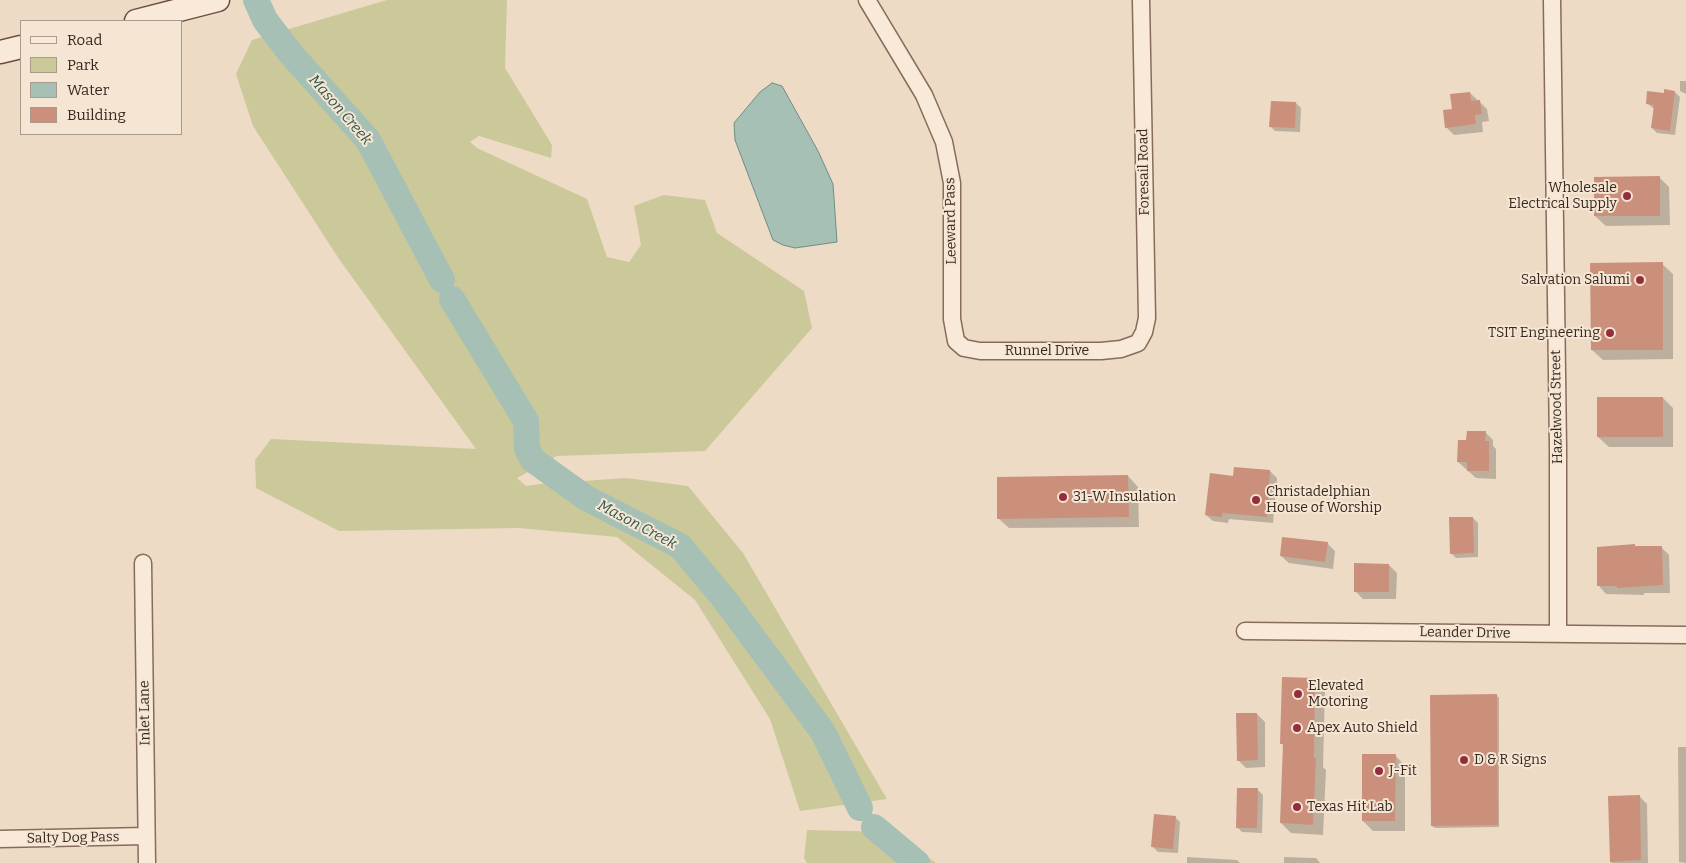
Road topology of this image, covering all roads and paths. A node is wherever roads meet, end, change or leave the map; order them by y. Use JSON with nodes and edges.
{"nodes":[{"id":1,"x":218,"y":0,"type":"edge"},
{"id":2,"x":867,"y":0,"type":"edge"},
{"id":3,"x":1141,"y":0,"type":"edge"},
{"id":4,"x":1552,"y":0,"type":"edge"},
{"id":5,"x":140,"y":20,"type":"edge"},
{"id":6,"x":20,"y":47,"type":"edge"},
{"id":7,"x":0,"y":52,"type":"edge"},
{"id":8,"x":956,"y":341,"type":"joint"},
{"id":9,"x":1138,"y":343,"type":"joint"},
{"id":10,"x":143,"y":563,"type":"dead end"},
{"id":11,"x":1245,"y":631,"type":"dead end"},
{"id":12,"x":1558,"y":634,"type":"junction"},
{"id":13,"x":1686,"y":635,"type":"edge"},
{"id":14,"x":146,"y":836,"type":"junction"},
{"id":15,"x":0,"y":839,"type":"edge"},
{"id":16,"x":147,"y":863,"type":"edge"}],
"edges":[{"from":1,"to":5,"type":"street"},
{"from":2,"to":8,"type":"street","name":"Leeward Pass"},
{"from":3,"to":9,"type":"street","name":"Foresail Road"},
{"from":4,"to":12,"type":"street","name":"Hazelwood Street"},
{"from":6,"to":7,"type":"street"},
{"from":8,"to":9,"type":"street","name":"Runnel Drive"},
{"from":10,"to":14,"type":"street","name":"Inlet Lane"},
{"from":11,"to":12,"type":"street","name":"Leander Drive"},
{"from":12,"to":13,"type":"street","name":"Leander Drive"},
{"from":14,"to":15,"type":"street","name":"Salty Dog Pass"},
{"from":14,"to":16,"type":"street","name":"Inlet Lane"}]}
